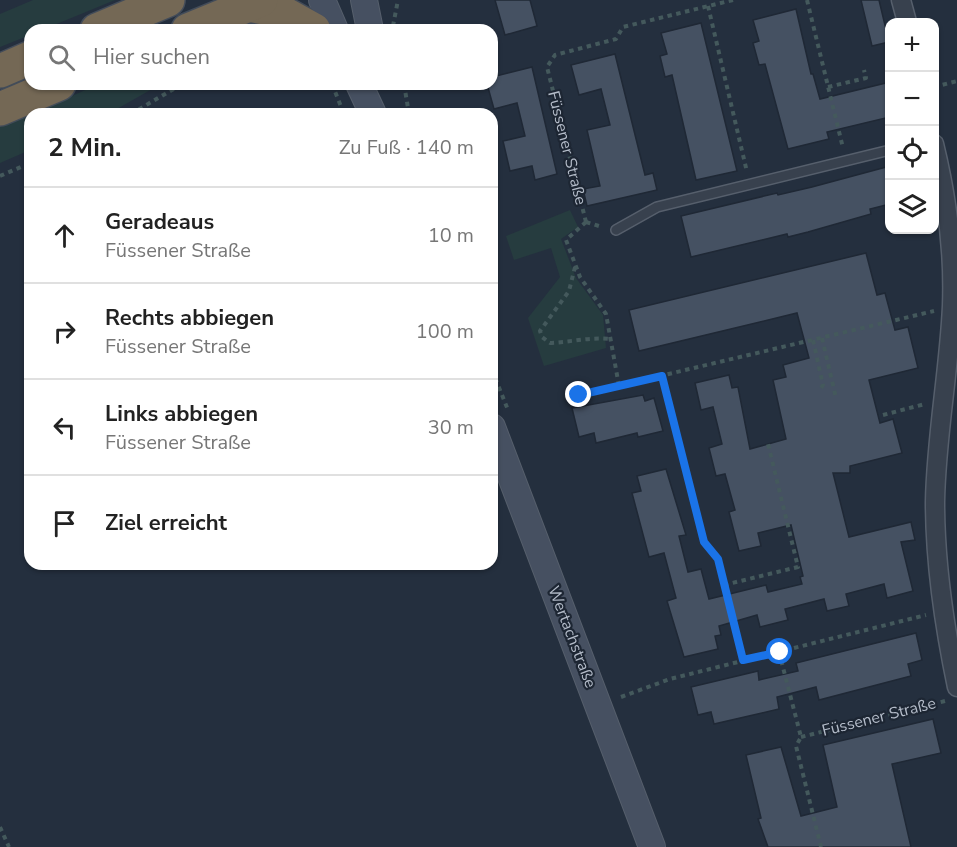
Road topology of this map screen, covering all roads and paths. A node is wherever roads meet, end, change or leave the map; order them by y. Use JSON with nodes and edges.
{"nodes":[{"id":1,"x":168,"y":0,"type":"edge"},
{"id":2,"x":322,"y":0,"type":"edge"},
{"id":3,"x":364,"y":0,"type":"edge"},
{"id":4,"x":398,"y":0,"type":"edge"},
{"id":5,"x":732,"y":0,"type":"edge"},
{"id":6,"x":807,"y":0,"type":"edge"},
{"id":7,"x":901,"y":0,"type":"edge"},
{"id":8,"x":255,"y":3,"type":"edge"},
{"id":9,"x":708,"y":6,"type":"junction"},
{"id":10,"x":906,"y":18,"type":"edge"},
{"id":11,"x":111,"y":24,"type":"edge"},
{"id":12,"x":203,"y":24,"type":"edge"},
{"id":13,"x":303,"y":24,"type":"edge"},
{"id":14,"x":332,"y":24,"type":"edge"},
{"id":15,"x":369,"y":24,"type":"edge"},
{"id":16,"x":395,"y":24,"type":"edge"},
{"id":17,"x":24,"y":61,"type":"edge"},
{"id":18,"x":864,"y":70,"type":"dead end"},
{"id":19,"x":0,"y":71,"type":"edge"},
{"id":20,"x":957,"y":81,"type":"edge"},
{"id":21,"x":939,"y":86,"type":"edge"},
{"id":22,"x":828,"y":87,"type":"junction"},
{"id":23,"x":45,"y":90,"type":"edge"},
{"id":24,"x":172,"y":90,"type":"edge"},
{"id":25,"x":334,"y":90,"type":"edge"},
{"id":26,"x":362,"y":90,"type":"edge"},
{"id":27,"x":381,"y":90,"type":"edge"},
{"id":28,"x":405,"y":90,"type":"edge"},
{"id":29,"x":141,"y":108,"type":"edge"},
{"id":30,"x":342,"y":108,"type":"edge"},
{"id":31,"x":370,"y":108,"type":"edge"},
{"id":32,"x":384,"y":108,"type":"edge"},
{"id":33,"x":409,"y":108,"type":"edge"},
{"id":34,"x":0,"y":109,"type":"edge"},
{"id":35,"x":885,"y":151,"type":"edge"},
{"id":36,"x":845,"y":161,"type":"junction"},
{"id":37,"x":939,"y":165,"type":"edge"},
{"id":38,"x":24,"y":166,"type":"edge"},
{"id":39,"x":0,"y":176,"type":"edge"},
{"id":40,"x":749,"y":184,"type":"junction"},
{"id":41,"x":616,"y":230,"type":"dead end"},
{"id":42,"x":576,"y":265,"type":"junction"},
{"id":43,"x":952,"y":306,"type":"junction"},
{"id":44,"x":822,"y":338,"type":"junction"},
{"id":45,"x":610,"y":339,"type":"junction"},
{"id":46,"x":813,"y":340,"type":"junction"},
{"id":47,"x":662,"y":376,"type":"junction"},
{"id":48,"x":619,"y":386,"type":"junction"},
{"id":49,"x":819,"y":391,"type":"dead end"},
{"id":50,"x":579,"y":395,"type":"dead end"},
{"id":51,"x":836,"y":398,"type":"dead end"},
{"id":52,"x":931,"y":403,"type":"dead end"},
{"id":53,"x":883,"y":415,"type":"dead end"},
{"id":54,"x":498,"y":443,"type":"edge"},
{"id":55,"x":768,"y":444,"type":"dead end"},
{"id":56,"x":724,"y":585,"type":"junction"},
{"id":57,"x":942,"y":612,"type":"junction"},
{"id":58,"x":780,"y":652,"type":"junction"},
{"id":59,"x":743,"y":660,"type":"junction"},
{"id":60,"x":952,"y":694,"type":"edge"},
{"id":61,"x":621,"y":697,"type":"dead end"},
{"id":62,"x":801,"y":737,"type":"junction"},
{"id":63,"x":0,"y":827,"type":"edge"},
{"id":64,"x":822,"y":843,"type":"edge"},
{"id":65,"x":9,"y":847,"type":"edge"},
{"id":66,"x":652,"y":847,"type":"edge"}],
"edges":[{"from":1,"to":11,"type":"highway"},
{"from":2,"to":14,"type":"street"},
{"from":3,"to":15,"type":"street"},
{"from":4,"to":16,"type":"path"},
{"from":5,"to":9,"type":"path","name":"Füssener Straße"},
{"from":6,"to":22,"type":"path"},
{"from":7,"to":10,"type":"street"},
{"from":8,"to":12,"type":"highway"},
{"from":8,"to":13,"type":"highway"},
{"from":9,"to":40,"type":"path"},
{"from":9,"to":42,"type":"path","name":"Füssener Straße"},
{"from":17,"to":19,"type":"highway"},
{"from":18,"to":22,"type":"path"},
{"from":20,"to":21,"type":"path"},
{"from":22,"to":36,"type":"path"},
{"from":23,"to":34,"type":"highway"},
{"from":24,"to":29,"type":"path"},
{"from":25,"to":30,"type":"path"},
{"from":26,"to":31,"type":"street"},
{"from":27,"to":32,"type":"street"},
{"from":28,"to":33,"type":"path"},
{"from":35,"to":36,"type":"lane"},
{"from":36,"to":40,"type":"lane"},
{"from":37,"to":43,"type":"street","name":"Füssener Straße"},
{"from":38,"to":39,"type":"path"},
{"from":40,"to":41,"type":"lane"},
{"from":42,"to":45,"type":"path","name":"Füssener Straße"},
{"from":42,"to":45,"type":"path"},
{"from":43,"to":44,"type":"path"},
{"from":43,"to":57,"type":"street","name":"Füssener Straße"},
{"from":44,"to":46,"type":"path"},
{"from":44,"to":51,"type":"path"},
{"from":45,"to":48,"type":"path","name":"Füssener Straße"},
{"from":46,"to":47,"type":"path"},
{"from":46,"to":49,"type":"path"},
{"from":47,"to":48,"type":"path"},
{"from":47,"to":56,"type":"path"},
{"from":48,"to":50,"type":"path"},
{"from":52,"to":53,"type":"path"},
{"from":54,"to":66,"type":"street","name":"Wertachstraße"},
{"from":55,"to":56,"type":"path"},
{"from":56,"to":59,"type":"path"},
{"from":57,"to":58,"type":"path"},
{"from":57,"to":60,"type":"street","name":"Füssener Straße"},
{"from":58,"to":59,"type":"path"},
{"from":58,"to":62,"type":"path","name":"Füssener Straße"},
{"from":59,"to":61,"type":"path"},
{"from":60,"to":62,"type":"path","name":"Füssener Straße"},
{"from":62,"to":64,"type":"path","name":"Füssener Straße"},
{"from":63,"to":65,"type":"path"}]}
